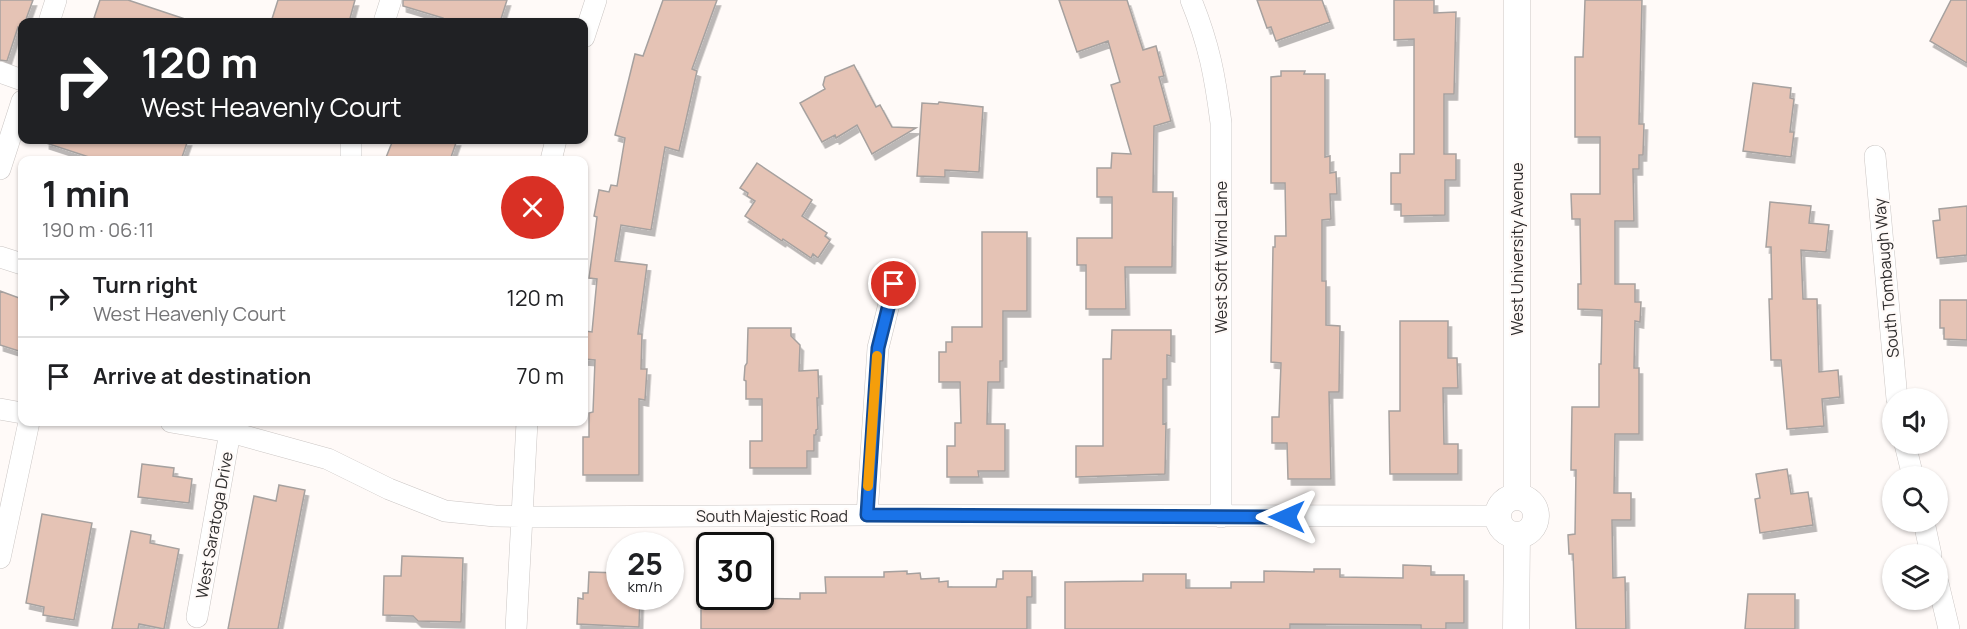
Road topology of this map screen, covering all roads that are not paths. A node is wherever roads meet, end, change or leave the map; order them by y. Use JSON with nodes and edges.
{"nodes":[{"id":1,"x":56,"y":0,"type":"edge"},
{"id":2,"x":391,"y":0,"type":"edge"},
{"id":3,"x":596,"y":0,"type":"edge"},
{"id":4,"x":1191,"y":0,"type":"edge"},
{"id":5,"x":1517,"y":0,"type":"edge"},
{"id":6,"x":50,"y":18,"type":"edge"},
{"id":7,"x":385,"y":18,"type":"edge"},
{"id":8,"x":588,"y":25,"type":"edge"},
{"id":9,"x":0,"y":72,"type":"edge"},
{"id":10,"x":18,"y":79,"type":"edge"},
{"id":11,"x":18,"y":113,"type":"edge"},
{"id":12,"x":1875,"y":156,"type":"dead end"},
{"id":13,"x":0,"y":169,"type":"edge"},
{"id":14,"x":0,"y":257,"type":"edge"},
{"id":15,"x":18,"y":263,"type":"edge"},
{"id":16,"x":894,"y":284,"type":"dead end"},
{"id":17,"x":1896,"y":388,"type":"edge"},
{"id":18,"x":0,"y":409,"type":"edge"},
{"id":19,"x":18,"y":412,"type":"edge"},
{"id":20,"x":28,"y":426,"type":"edge"},
{"id":21,"x":195,"y":426,"type":"edge"},
{"id":22,"x":527,"y":426,"type":"edge"},
{"id":23,"x":230,"y":432,"type":"junction"},
{"id":24,"x":1517,"y":497,"type":"junction"},
{"id":25,"x":867,"y":515,"type":"junction"},
{"id":26,"x":1498,"y":516,"type":"junction"},
{"id":27,"x":522,"y":517,"type":"junction"},
{"id":28,"x":1221,"y":517,"type":"junction"},
{"id":29,"x":1517,"y":535,"type":"junction"},
{"id":30,"x":0,"y":558,"type":"edge"},
{"id":31,"x":1944,"y":610,"type":"edge"},
{"id":32,"x":197,"y":617,"type":"dead end"},
{"id":33,"x":516,"y":629,"type":"edge"},
{"id":34,"x":1516,"y":629,"type":"edge"},
{"id":35,"x":1949,"y":629,"type":"edge"}],
"edges":[{"from":1,"to":6,"type":"street"},
{"from":2,"to":7,"type":"street"},
{"from":3,"to":8,"type":"street"},
{"from":4,"to":28,"type":"street","name":"West Soft Wind Lane"},
{"from":5,"to":24,"type":"street","name":"West University Avenue"},
{"from":9,"to":10,"type":"street"},
{"from":11,"to":13,"type":"street"},
{"from":12,"to":17,"type":"street","name":"South Tombaugh Way"},
{"from":14,"to":15,"type":"street"},
{"from":16,"to":25,"type":"street"},
{"from":18,"to":19,"type":"street"},
{"from":20,"to":30,"type":"street"},
{"from":21,"to":23,"type":"street","name":"South Majestic Road"},
{"from":22,"to":27,"type":"street"},
{"from":23,"to":27,"type":"street","name":"South Majestic Road"},
{"from":23,"to":32,"type":"street","name":"West Saratoga Drive"},
{"from":24,"to":26,"type":"street"},
{"from":24,"to":29,"type":"street"},
{"from":25,"to":27,"type":"street","name":"South Majestic Road"},
{"from":25,"to":28,"type":"street","name":"South Majestic Road"},
{"from":26,"to":28,"type":"street","name":"South Majestic Road"},
{"from":26,"to":29,"type":"street"},
{"from":27,"to":33,"type":"street"},
{"from":29,"to":34,"type":"street"},
{"from":31,"to":35,"type":"street"}]}
